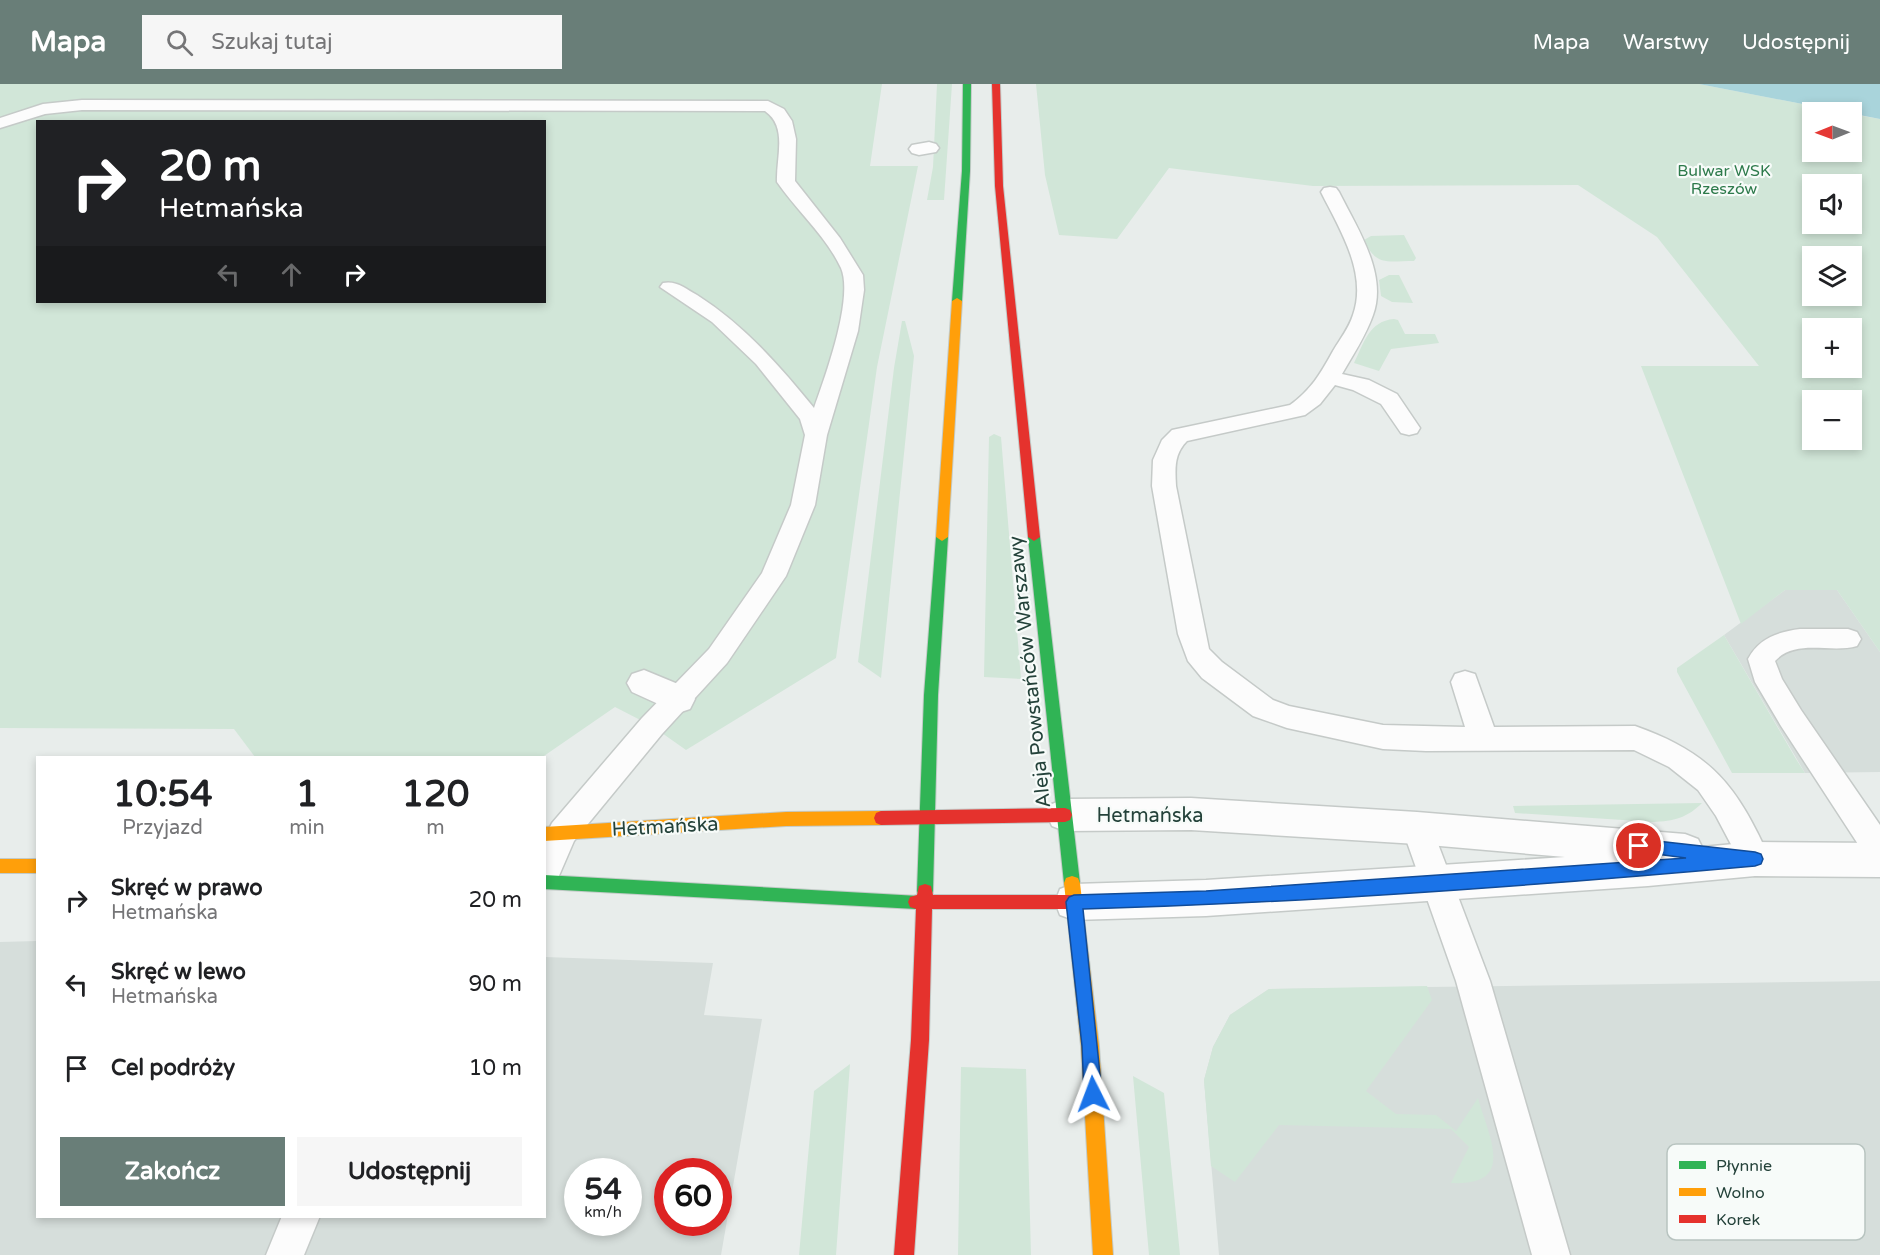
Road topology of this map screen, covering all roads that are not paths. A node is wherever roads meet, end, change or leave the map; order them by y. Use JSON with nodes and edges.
{"nodes":[{"id":1,"x":968,"y":84,"type":"edge"},
{"id":2,"x":996,"y":84,"type":"edge"},
{"id":3,"x":0,"y":123,"type":"edge"},
{"id":4,"x":1330,"y":192,"type":"dead end"},
{"id":5,"x":670,"y":288,"type":"dead end"},
{"id":6,"x":1330,"y":377,"type":"junction"},
{"id":7,"x":1409,"y":428,"type":"dead end"},
{"id":8,"x":816,"y":435,"type":"junction"},
{"id":9,"x":1848,"y":639,"type":"dead end"},
{"id":10,"x":1465,"y":682,"type":"dead end"},
{"id":11,"x":644,"y":683,"type":"dead end"},
{"id":12,"x":678,"y":699,"type":"junction"},
{"id":13,"x":1483,"y":738,"type":"junction"},
{"id":14,"x":1065,"y":815,"type":"junction"},
{"id":15,"x":926,"y":817,"type":"junction"},
{"id":16,"x":1417,"y":828,"type":"junction"},
{"id":17,"x":554,"y":833,"type":"edge"},
{"id":18,"x":1880,"y":851,"type":"edge"},
{"id":19,"x":1755,"y":859,"type":"junction"},
{"id":20,"x":1880,"y":860,"type":"edge"},
{"id":21,"x":0,"y":866,"type":"edge"},
{"id":22,"x":36,"y":866,"type":"edge"},
{"id":23,"x":546,"y":867,"type":"edge"},
{"id":24,"x":546,"y":882,"type":"edge"},
{"id":25,"x":1436,"y":883,"type":"junction"},
{"id":26,"x":1074,"y":902,"type":"junction"},
{"id":27,"x":925,"y":903,"type":"junction"},
{"id":28,"x":300,"y":1218,"type":"edge"},
{"id":29,"x":285,"y":1255,"type":"edge"},
{"id":30,"x":904,"y":1255,"type":"edge"},
{"id":31,"x":1103,"y":1255,"type":"edge"},
{"id":32,"x":1551,"y":1255,"type":"edge"}],
"edges":[{"from":1,"to":15,"type":"main road"},
{"from":2,"to":14,"type":"main road","name":"Aleja Powstańców Warszawy"},
{"from":3,"to":8,"type":"lane"},
{"from":4,"to":6,"type":"lane"},
{"from":5,"to":8,"type":"lane"},
{"from":6,"to":7,"type":"lane"},
{"from":6,"to":13,"type":"lane"},
{"from":8,"to":12,"type":"lane"},
{"from":9,"to":18,"type":"lane"},
{"from":10,"to":13,"type":"lane"},
{"from":11,"to":12,"type":"street"},
{"from":12,"to":17,"type":"lane"},
{"from":13,"to":19,"type":"lane"},
{"from":14,"to":15,"type":"main road","name":"Hetmańska"},
{"from":14,"to":16,"type":"street","name":"Hetmańska"},
{"from":14,"to":26,"type":"main road","name":"Aleja Powstańców Warszawy"},
{"from":15,"to":17,"type":"main road","name":"Hetmańska"},
{"from":15,"to":27,"type":"main road"},
{"from":16,"to":19,"type":"street","name":"Hetmańska"},
{"from":16,"to":25,"type":"lane"},
{"from":17,"to":23,"type":"lane"},
{"from":19,"to":20,"type":"street","name":"Hetmańska"},
{"from":19,"to":25,"type":"street","name":"Hetmańska"},
{"from":21,"to":22,"type":"main road"},
{"from":24,"to":27,"type":"main road","name":"Hetmańska"},
{"from":25,"to":26,"type":"street","name":"Hetmańska"},
{"from":25,"to":32,"type":"lane"},
{"from":26,"to":27,"type":"main road","name":"Hetmańska"},
{"from":26,"to":31,"type":"main road","name":"Aleja Powstańców Warszawy"},
{"from":27,"to":30,"type":"main road"},
{"from":28,"to":29,"type":"lane"}]}
